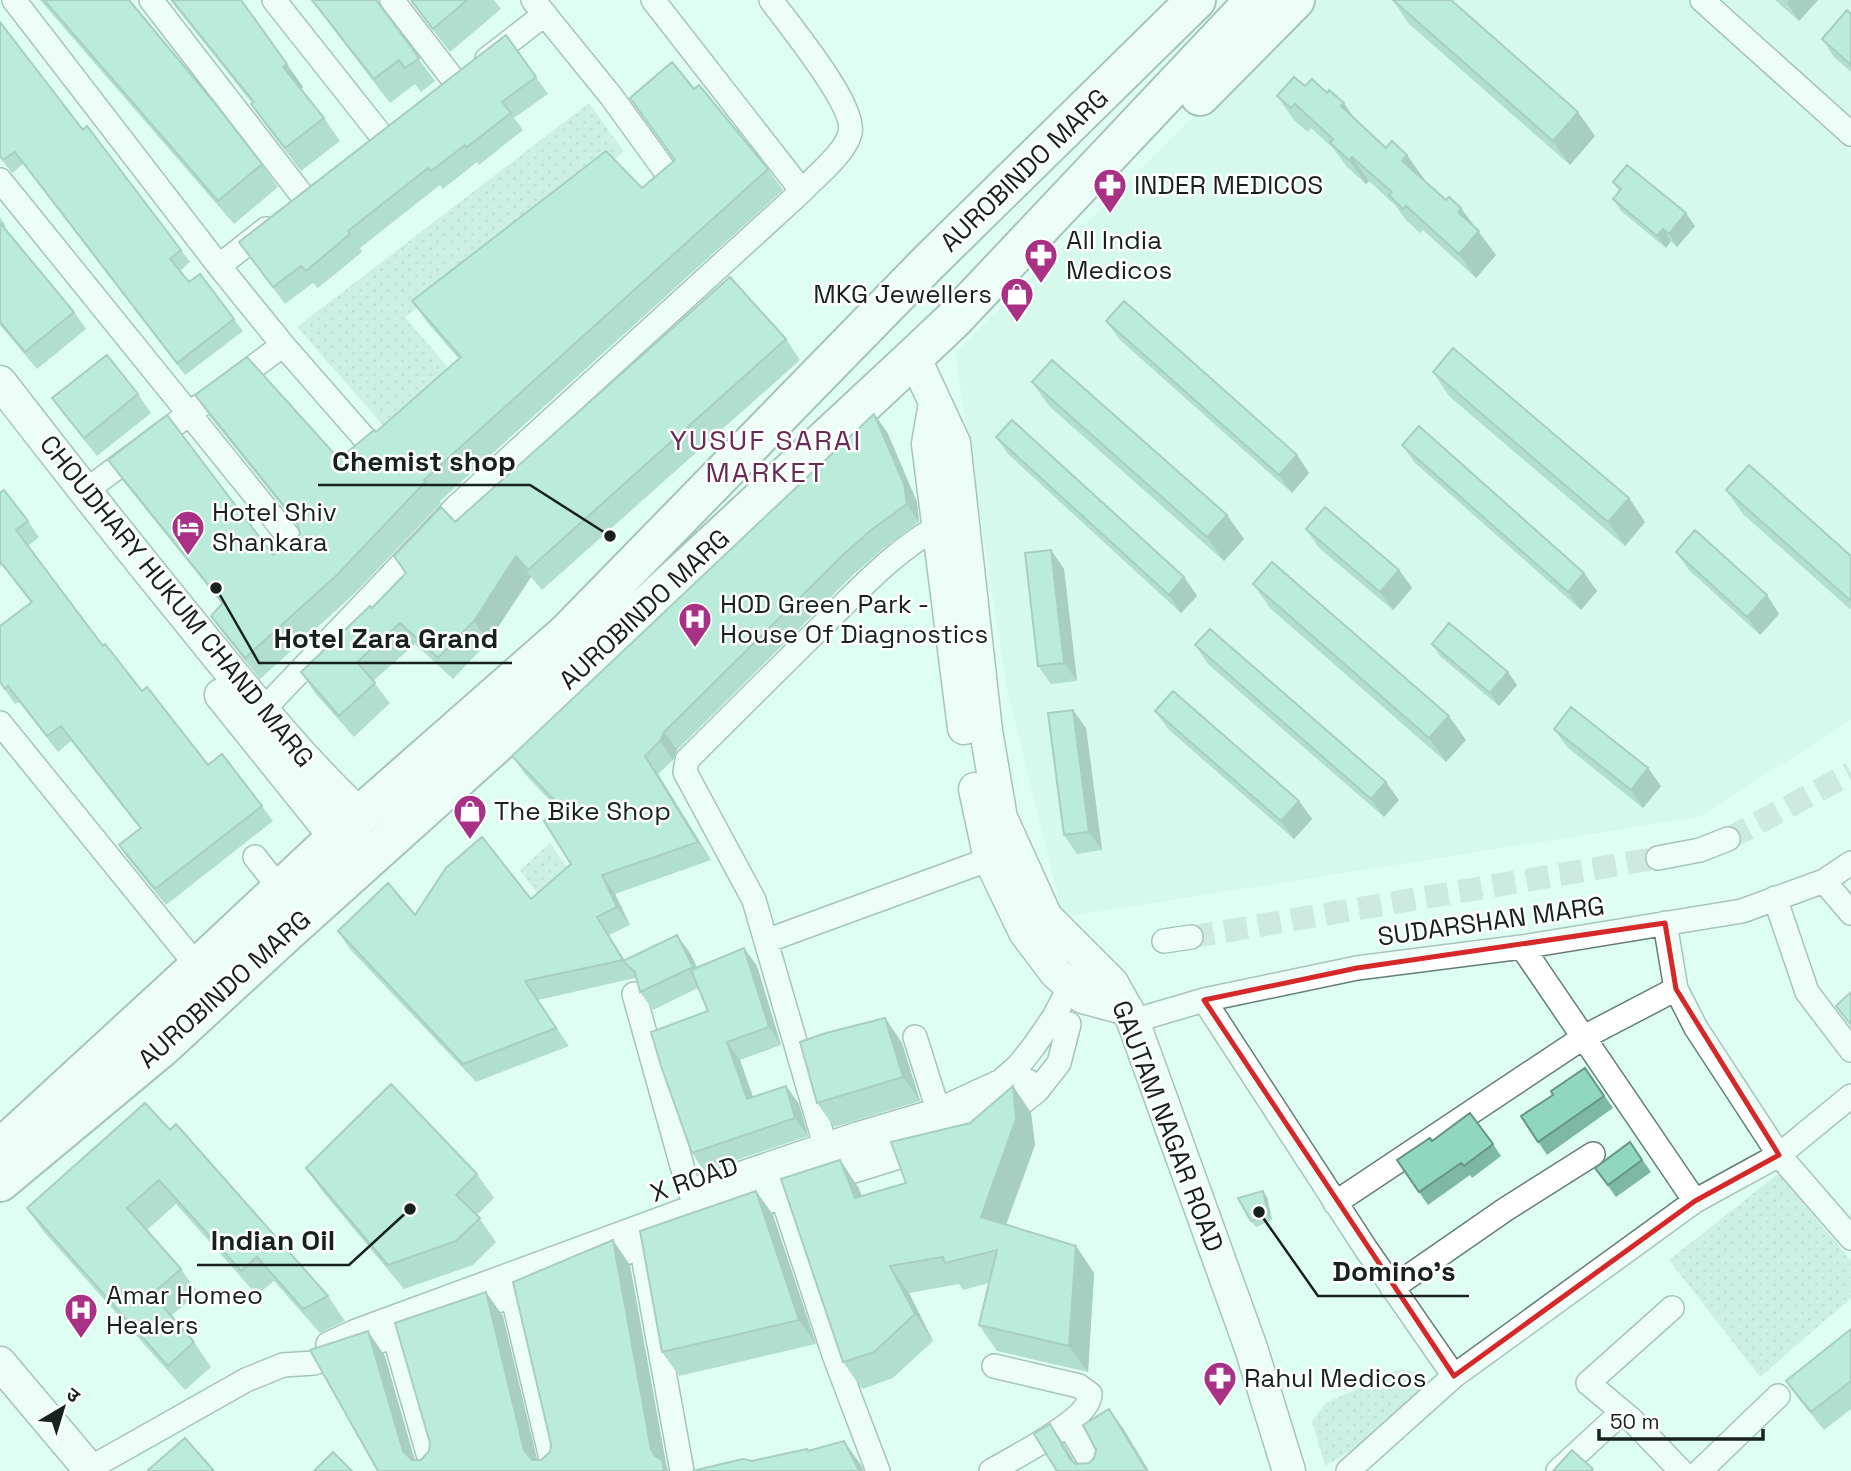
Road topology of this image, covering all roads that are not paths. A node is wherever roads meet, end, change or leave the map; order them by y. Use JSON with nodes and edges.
{"nodes":[{"id":1,"x":14,"y":0,"type":"edge"},
{"id":2,"x":151,"y":0,"type":"edge"},
{"id":3,"x":274,"y":0,"type":"edge"},
{"id":4,"x":392,"y":0,"type":"edge"},
{"id":5,"x":653,"y":0,"type":"edge"},
{"id":6,"x":771,"y":0,"type":"edge"},
{"id":7,"x":1196,"y":0,"type":"edge"},
{"id":8,"x":1255,"y":0,"type":"edge"},
{"id":9,"x":1295,"y":0,"type":"edge"},
{"id":10,"x":1702,"y":0,"type":"edge"},
{"id":11,"x":539,"y":7,"type":"edge"},
{"id":12,"x":456,"y":83,"type":"junction"},
{"id":13,"x":435,"y":99,"type":"edge"},
{"id":14,"x":404,"y":123,"type":"edge"},
{"id":15,"x":1851,"y":134,"type":"edge"},
{"id":16,"x":384,"y":139,"type":"junction"},
{"id":17,"x":364,"y":154,"type":"edge"},
{"id":18,"x":666,"y":172,"type":"edge"},
{"id":19,"x":0,"y":180,"type":"edge"},
{"id":20,"x":325,"y":184,"type":"edge"},
{"id":21,"x":802,"y":191,"type":"junction"},
{"id":22,"x":305,"y":199,"type":"junction"},
{"id":23,"x":219,"y":266,"type":"junction"},
{"id":24,"x":968,"y":304,"type":"junction"},
{"id":25,"x":283,"y":345,"type":"junction"},
{"id":26,"x":914,"y":357,"type":"junction"},
{"id":27,"x":0,"y":382,"type":"edge"},
{"id":28,"x":935,"y":403,"type":"junction"},
{"id":29,"x":191,"y":413,"type":"junction"},
{"id":30,"x":0,"y":415,"type":"edge"},
{"id":31,"x":366,"y":440,"type":"edge"},
{"id":32,"x":84,"y":492,"type":"junction"},
{"id":33,"x":938,"y":527,"type":"junction"},
{"id":34,"x":301,"y":552,"type":"edge"},
{"id":35,"x":262,"y":711,"type":"junction"},
{"id":36,"x":0,"y":723,"type":"edge"},
{"id":37,"x":348,"y":826,"type":"junction"},
{"id":38,"x":1728,"y":839,"type":"tunnel mouth"},
{"id":39,"x":255,"y":857,"type":"dead end"},
{"id":40,"x":1658,"y":858,"type":"tunnel mouth"},
{"id":41,"x":990,"y":859,"type":"junction"},
{"id":42,"x":1851,"y":863,"type":"edge"},
{"id":43,"x":1824,"y":881,"type":"junction"},
{"id":44,"x":281,"y":890,"type":"junction"},
{"id":45,"x":1775,"y":898,"type":"junction"},
{"id":46,"x":1851,"y":913,"type":"edge"},
{"id":47,"x":1665,"y":922,"type":"junction"},
{"id":48,"x":1191,"y":937,"type":"tunnel mouth"},
{"id":49,"x":765,"y":941,"type":"junction"},
{"id":50,"x":1164,"y":942,"type":"dead end"},
{"id":51,"x":1522,"y":947,"type":"junction"},
{"id":52,"x":198,"y":967,"type":"junction"},
{"id":53,"x":1676,"y":989,"type":"junction"},
{"id":54,"x":634,"y":994,"type":"edge"},
{"id":55,"x":1204,"y":1000,"type":"junction"},
{"id":56,"x":1074,"y":1002,"type":"junction"},
{"id":57,"x":1130,"y":1015,"type":"junction"},
{"id":58,"x":915,"y":1037,"type":"dead end"},
{"id":59,"x":1584,"y":1037,"type":"junction"},
{"id":60,"x":1851,"y":1049,"type":"edge"},
{"id":61,"x":1851,"y":1096,"type":"edge"},
{"id":62,"x":938,"y":1110,"type":"junction"},
{"id":63,"x":825,"y":1145,"type":"junction"},
{"id":64,"x":0,"y":1149,"type":"edge"},
{"id":65,"x":1592,"y":1154,"type":"dead end"},
{"id":66,"x":1779,"y":1155,"type":"junction"},
{"id":67,"x":0,"y":1182,"type":"edge"},
{"id":68,"x":782,"y":1196,"type":"junction"},
{"id":69,"x":1695,"y":1201,"type":"junction"},
{"id":70,"x":1335,"y":1203,"type":"junction"},
{"id":71,"x":1851,"y":1238,"type":"edge"},
{"id":72,"x":641,"y":1245,"type":"junction"},
{"id":73,"x":1392,"y":1288,"type":"junction"},
{"id":74,"x":513,"y":1298,"type":"junction"},
{"id":75,"x":1672,"y":1308,"type":"dead end"},
{"id":76,"x":394,"y":1335,"type":"junction"},
{"id":77,"x":0,"y":1363,"type":"edge"},
{"id":78,"x":284,"y":1365,"type":"junction"},
{"id":79,"x":994,"y":1366,"type":"dead end"},
{"id":80,"x":1454,"y":1376,"type":"junction"},
{"id":81,"x":0,"y":1396,"type":"edge"},
{"id":82,"x":1778,"y":1396,"type":"dead end"},
{"id":83,"x":1622,"y":1412,"type":"junction"},
{"id":84,"x":1068,"y":1424,"type":"junction"},
{"id":85,"x":870,"y":1449,"type":"junction"},
{"id":86,"x":844,"y":1454,"type":"edge"},
{"id":87,"x":1358,"y":1468,"type":"edge"},
{"id":88,"x":82,"y":1470,"type":"edge"},
{"id":89,"x":433,"y":1471,"type":"edge"},
{"id":90,"x":554,"y":1471,"type":"edge"},
{"id":91,"x":682,"y":1471,"type":"edge"},
{"id":92,"x":878,"y":1471,"type":"edge"},
{"id":93,"x":991,"y":1471,"type":"edge"},
{"id":94,"x":1096,"y":1471,"type":"edge"},
{"id":95,"x":1289,"y":1471,"type":"edge"},
{"id":96,"x":1558,"y":1471,"type":"edge"},
{"id":97,"x":1681,"y":1471,"type":"edge"},
{"id":98,"x":1700,"y":1471,"type":"edge"}],
"edges":[{"from":1,"to":23,"type":"street"},
{"from":2,"to":22,"type":"street"},
{"from":3,"to":16,"type":"street"},
{"from":4,"to":12,"type":"street"},
{"from":5,"to":21,"type":"street"},
{"from":6,"to":21,"type":"street"},
{"from":7,"to":37,"type":"highway","name":"AUROBINDO MARG"},
{"from":8,"to":24,"type":"highway","name":"AUROBINDO MARG"},
{"from":9,"to":24,"type":"highway"},
{"from":10,"to":15,"type":"street"},
{"from":11,"to":12,"type":"street"},
{"from":11,"to":18,"type":"street"},
{"from":12,"to":13,"type":"street"},
{"from":14,"to":16,"type":"street"},
{"from":16,"to":17,"type":"street"},
{"from":19,"to":29,"type":"street"},
{"from":20,"to":22,"type":"street"},
{"from":21,"to":35,"type":"street"},
{"from":22,"to":23,"type":"street"},
{"from":23,"to":25,"type":"street"},
{"from":24,"to":26,"type":"highway","name":"AUROBINDO MARG"},
{"from":25,"to":29,"type":"street"},
{"from":25,"to":31,"type":"street"},
{"from":26,"to":28,"type":"street","name":"GAUTAM NAGAR ROAD"},
{"from":26,"to":67,"type":"highway","name":"AUROBINDO MARG"},
{"from":27,"to":32,"type":"street","name":"CHOUDHARY HUKUM CHAND MARG"},
{"from":28,"to":33,"type":"street"},
{"from":28,"to":57,"type":"street","name":"GAUTAM NAGAR ROAD"},
{"from":29,"to":32,"type":"street"},
{"from":29,"to":34,"type":"street"},
{"from":30,"to":37,"type":"street","name":"CHOUDHARY HUKUM CHAND MARG"},
{"from":32,"to":35,"type":"street","name":"CHOUDHARY HUKUM CHAND MARG"},
{"from":33,"to":41,"type":"street"},
{"from":33,"to":49,"type":"street"},
{"from":35,"to":37,"type":"street","name":"CHOUDHARY HUKUM CHAND MARG"},
{"from":36,"to":52,"type":"street"},
{"from":37,"to":44,"type":"highway","name":"AUROBINDO MARG"},
{"from":38,"to":40,"type":"street"},
{"from":39,"to":44,"type":"street"},
{"from":41,"to":49,"type":"street"},
{"from":41,"to":56,"type":"street"},
{"from":42,"to":43,"type":"street","name":"SUDARSHAN MARG"},
{"from":43,"to":45,"type":"street","name":"SUDARSHAN MARG"},
{"from":43,"to":46,"type":"street"},
{"from":44,"to":52,"type":"highway","name":"AUROBINDO MARG"},
{"from":45,"to":47,"type":"street","name":"SUDARSHAN MARG"},
{"from":45,"to":60,"type":"street"},
{"from":47,"to":51,"type":"street","name":"SUDARSHAN MARG"},
{"from":47,"to":53,"type":"street"},
{"from":48,"to":50,"type":"street"},
{"from":49,"to":63,"type":"street"},
{"from":51,"to":55,"type":"street","name":"SUDARSHAN MARG"},
{"from":51,"to":59,"type":"street"},
{"from":52,"to":64,"type":"highway","name":"AUROBINDO MARG"},
{"from":53,"to":59,"type":"street"},
{"from":53,"to":66,"type":"street"},
{"from":54,"to":63,"type":"street"},
{"from":55,"to":57,"type":"street","name":"SUDARSHAN MARG"},
{"from":55,"to":70,"type":"street"},
{"from":56,"to":57,"type":"street"},
{"from":56,"to":62,"type":"street"},
{"from":56,"to":68,"type":"street"},
{"from":56,"to":78,"type":"street","name":"X ROAD"},
{"from":57,"to":95,"type":"street","name":"GAUTAM NAGAR ROAD"},
{"from":58,"to":62,"type":"street"},
{"from":59,"to":69,"type":"street"},
{"from":59,"to":70,"type":"street"},
{"from":61,"to":66,"type":"street"},
{"from":62,"to":63,"type":"street"},
{"from":65,"to":73,"type":"street"},
{"from":66,"to":69,"type":"street"},
{"from":66,"to":71,"type":"street"},
{"from":68,"to":72,"type":"street"},
{"from":68,"to":85,"type":"street"},
{"from":69,"to":80,"type":"street"},
{"from":70,"to":73,"type":"street"},
{"from":72,"to":74,"type":"street"},
{"from":72,"to":91,"type":"street"},
{"from":73,"to":80,"type":"street"},
{"from":74,"to":76,"type":"street"},
{"from":74,"to":90,"type":"street"},
{"from":75,"to":83,"type":"street"},
{"from":76,"to":78,"type":"street"},
{"from":76,"to":89,"type":"street"},
{"from":77,"to":88,"type":"street"},
{"from":78,"to":88,"type":"street"},
{"from":79,"to":84,"type":"street"},
{"from":80,"to":87,"type":"street"},
{"from":81,"to":88,"type":"street"},
{"from":82,"to":98,"type":"street"},
{"from":83,"to":96,"type":"street"},
{"from":83,"to":97,"type":"street"},
{"from":84,"to":93,"type":"street"},
{"from":84,"to":94,"type":"street"},
{"from":85,"to":86,"type":"street"},
{"from":85,"to":92,"type":"street"}]}
